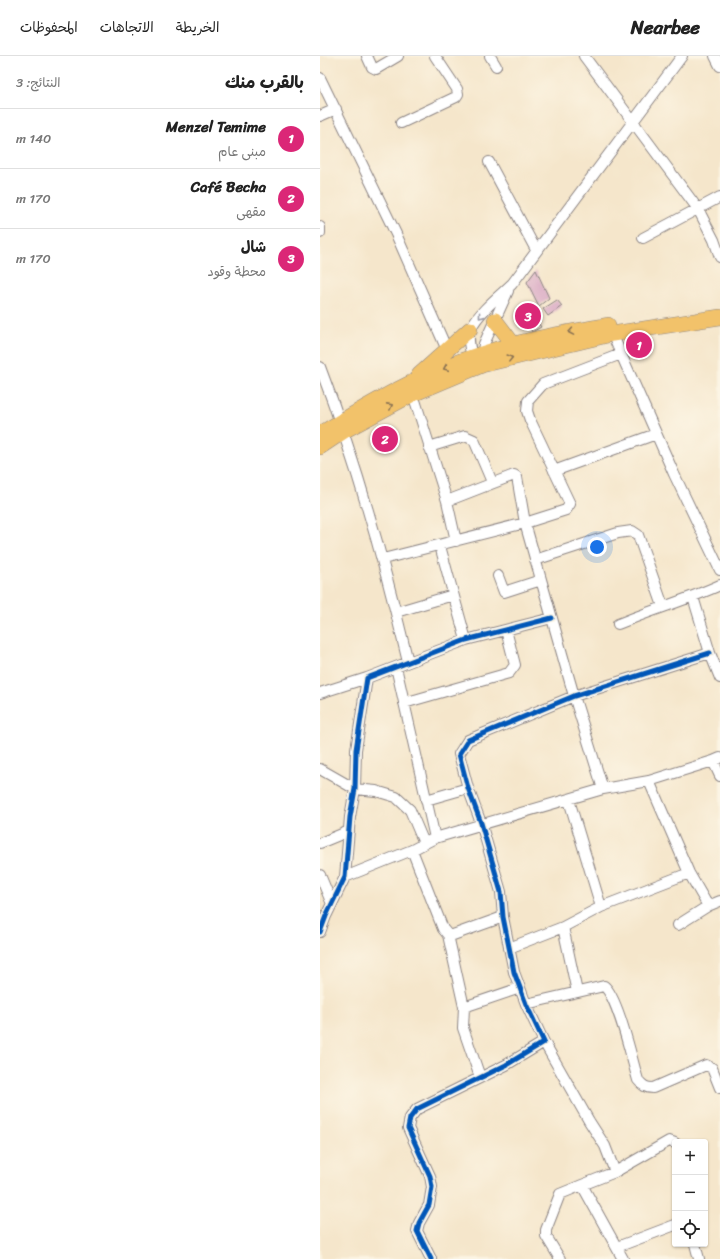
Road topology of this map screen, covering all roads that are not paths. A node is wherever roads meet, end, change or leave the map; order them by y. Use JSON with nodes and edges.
{"nodes":[{"id":1,"x":367,"y":56,"type":"edge"},
{"id":2,"x":398,"y":56,"type":"edge"},
{"id":3,"x":435,"y":56,"type":"edge"},
{"id":4,"x":490,"y":56,"type":"edge"},
{"id":5,"x":584,"y":56,"type":"edge"},
{"id":6,"x":682,"y":56,"type":"edge"},
{"id":7,"x":715,"y":56,"type":"edge"},
{"id":8,"x":496,"y":66,"type":"dead end"},
{"id":9,"x":720,"y":66,"type":"edge"},
{"id":10,"x":320,"y":78,"type":"edge"},
{"id":11,"x":336,"y":109,"type":"junction"},
{"id":12,"x":320,"y":116,"type":"edge"},
{"id":13,"x":632,"y":122,"type":"junction"},
{"id":14,"x":401,"y":123,"type":"dead end"},
{"id":15,"x":489,"y":162,"type":"dead end"},
{"id":16,"x":720,"y":197,"type":"edge"},
{"id":17,"x":698,"y":208,"type":"junction"},
{"id":18,"x":320,"y":227,"type":"edge"},
{"id":19,"x":320,"y":233,"type":"edge"},
{"id":20,"x":643,"y":238,"type":"dead end"},
{"id":21,"x":536,"y":250,"type":"junction"},
{"id":22,"x":720,"y":256,"type":"edge"},
{"id":23,"x":512,"y":284,"type":"junction"},
{"id":24,"x":720,"y":308,"type":"edge"},
{"id":25,"x":720,"y":317,"type":"edge"},
{"id":26,"x":495,"y":320,"type":"junction"},
{"id":27,"x":470,"y":329,"type":"junction"},
{"id":28,"x":611,"y":330,"type":"junction"},
{"id":29,"x":514,"y":345,"type":"junction"},
{"id":30,"x":447,"y":350,"type":"junction"},
{"id":31,"x":621,"y":354,"type":"junction"},
{"id":32,"x":478,"y":361,"type":"junction"},
{"id":33,"x":320,"y":367,"type":"edge"},
{"id":34,"x":412,"y":389,"type":"junction"},
{"id":35,"x":342,"y":426,"type":"junction"},
{"id":36,"x":320,"y":434,"type":"edge"},
{"id":37,"x":656,"y":434,"type":"junction"},
{"id":38,"x":320,"y":447,"type":"edge"},
{"id":39,"x":429,"y":447,"type":"junction"},
{"id":40,"x":554,"y":471,"type":"junction"},
{"id":41,"x":492,"y":482,"type":"junction"},
{"id":42,"x":447,"y":501,"type":"junction"},
{"id":43,"x":525,"y":523,"type":"junction"},
{"id":44,"x":456,"y":541,"type":"junction"},
{"id":45,"x":440,"y":546,"type":"junction"},
{"id":46,"x":383,"y":558,"type":"junction"},
{"id":47,"x":535,"y":560,"type":"junction"},
{"id":48,"x":720,"y":570,"type":"edge"},
{"id":49,"x":498,"y":576,"type":"dead end"},
{"id":50,"x":541,"y":580,"type":"junction"},
{"id":51,"x":720,"y":585,"type":"edge"},
{"id":52,"x":453,"y":595,"type":"junction"},
{"id":53,"x":694,"y":597,"type":"junction"},
{"id":54,"x":663,"y":606,"type":"junction"},
{"id":55,"x":396,"y":612,"type":"junction"},
{"id":56,"x":552,"y":618,"type":"junction"},
{"id":57,"x":618,"y":624,"type":"dead end"},
{"id":58,"x":506,"y":630,"type":"junction"},
{"id":59,"x":466,"y":640,"type":"junction"},
{"id":60,"x":710,"y":653,"type":"junction"},
{"id":61,"x":408,"y":662,"type":"junction"},
{"id":62,"x":396,"y":666,"type":"junction"},
{"id":63,"x":367,"y":678,"type":"junction"},
{"id":64,"x":720,"y":678,"type":"edge"},
{"id":65,"x":320,"y":693,"type":"edge"},
{"id":66,"x":574,"y":696,"type":"junction"},
{"id":67,"x":404,"y":703,"type":"junction"},
{"id":68,"x":717,"y":759,"type":"edge"},
{"id":69,"x":320,"y":769,"type":"edge"},
{"id":70,"x":720,"y":776,"type":"edge"},
{"id":71,"x":649,"y":781,"type":"junction"},
{"id":72,"x":468,"y":788,"type":"junction"},
{"id":73,"x":355,"y":789,"type":"junction"},
{"id":74,"x":603,"y":789,"type":"junction"},
{"id":75,"x":426,"y":800,"type":"junction"},
{"id":76,"x":569,"y":800,"type":"junction"},
{"id":77,"x":481,"y":823,"type":"junction"},
{"id":78,"x":349,"y":832,"type":"junction"},
{"id":79,"x":435,"y":838,"type":"junction"},
{"id":80,"x":320,"y":843,"type":"edge"},
{"id":81,"x":424,"y":843,"type":"junction"},
{"id":82,"x":412,"y":850,"type":"junction"},
{"id":83,"x":689,"y":873,"type":"junction"},
{"id":84,"x":320,"y":875,"type":"edge"},
{"id":85,"x":345,"y":877,"type":"junction"},
{"id":86,"x":720,"y":901,"type":"edge"},
{"id":87,"x":332,"y":904,"type":"junction"},
{"id":88,"x":708,"y":906,"type":"junction"},
{"id":89,"x":601,"y":907,"type":"junction"},
{"id":90,"x":503,"y":917,"type":"junction"},
{"id":91,"x":678,"y":925,"type":"dead end"},
{"id":92,"x":563,"y":927,"type":"junction"},
{"id":93,"x":320,"y":932,"type":"edge"},
{"id":94,"x":448,"y":935,"type":"junction"},
{"id":95,"x":510,"y":948,"type":"junction"},
{"id":96,"x":520,"y":988,"type":"junction"},
{"id":97,"x":577,"y":992,"type":"junction"},
{"id":98,"x":526,"y":1004,"type":"junction"},
{"id":99,"x":464,"y":1007,"type":"junction"},
{"id":100,"x":544,"y":1042,"type":"junction"},
{"id":101,"x":480,"y":1077,"type":"junction"},
{"id":102,"x":720,"y":1088,"type":"edge"},
{"id":103,"x":672,"y":1142,"type":"edge"},
{"id":104,"x":615,"y":1172,"type":"junction"},
{"id":105,"x":582,"y":1185,"type":"junction"},
{"id":106,"x":672,"y":1226,"type":"edge"},
{"id":107,"x":617,"y":1247,"type":"junction"},
{"id":108,"x":696,"y":1247,"type":"edge"},
{"id":109,"x":432,"y":1259,"type":"edge"},
{"id":110,"x":560,"y":1259,"type":"edge"},
{"id":111,"x":623,"y":1259,"type":"edge"},
{"id":112,"x":699,"y":1259,"type":"edge"}],
"edges":[{"from":1,"to":2,"type":"street"},
{"from":3,"to":14,"type":"street"},
{"from":4,"to":8,"type":"street"},
{"from":5,"to":13,"type":"street"},
{"from":6,"to":13,"type":"street"},
{"from":7,"to":9,"type":"street"},
{"from":10,"to":11,"type":"street"},
{"from":11,"to":12,"type":"street"},
{"from":11,"to":30,"type":"street"},
{"from":13,"to":17,"type":"street"},
{"from":13,"to":21,"type":"street"},
{"from":15,"to":21,"type":"street"},
{"from":16,"to":17,"type":"street"},
{"from":17,"to":20,"type":"street"},
{"from":17,"to":22,"type":"street"},
{"from":18,"to":19,"type":"street"},
{"from":21,"to":23,"type":"street"},
{"from":23,"to":26,"type":"street"},
{"from":23,"to":27,"type":"street","one_way":true},
{"from":24,"to":28,"type":"highway"},
{"from":25,"to":28,"type":"highway"},
{"from":26,"to":29,"type":"highway"},
{"from":26,"to":32,"type":"street"},
{"from":27,"to":30,"type":"highway"},
{"from":27,"to":32,"type":"street"},
{"from":28,"to":29,"type":"highway","one_way":true},
{"from":28,"to":31,"type":"street"},
{"from":32,"to":28,"type":"highway","one_way":true},
{"from":29,"to":32,"type":"highway"},
{"from":30,"to":34,"type":"highway"},
{"from":31,"to":37,"type":"street"},
{"from":31,"to":40,"type":"street"},
{"from":32,"to":34,"type":"highway"},
{"from":33,"to":35,"type":"street"},
{"from":34,"to":35,"type":"highway"},
{"from":34,"to":39,"type":"street"},
{"from":35,"to":36,"type":"highway"},
{"from":35,"to":38,"type":"highway"},
{"from":35,"to":46,"type":"street"},
{"from":37,"to":40,"type":"street"},
{"from":37,"to":48,"type":"street"},
{"from":39,"to":41,"type":"street"},
{"from":39,"to":42,"type":"street"},
{"from":40,"to":43,"type":"street"},
{"from":41,"to":42,"type":"street"},
{"from":41,"to":43,"type":"street"},
{"from":42,"to":44,"type":"street"},
{"from":43,"to":44,"type":"street"},
{"from":43,"to":47,"type":"street"},
{"from":44,"to":45,"type":"street"},
{"from":45,"to":46,"type":"street"},
{"from":45,"to":52,"type":"street"},
{"from":46,"to":55,"type":"street"},
{"from":47,"to":50,"type":"street"},
{"from":47,"to":54,"type":"street"},
{"from":49,"to":50,"type":"street"},
{"from":50,"to":56,"type":"street"},
{"from":51,"to":53,"type":"street"},
{"from":52,"to":55,"type":"street"},
{"from":52,"to":59,"type":"street"},
{"from":53,"to":54,"type":"street"},
{"from":53,"to":60,"type":"street"},
{"from":54,"to":57,"type":"street"},
{"from":55,"to":61,"type":"street"},
{"from":56,"to":58,"type":"street"},
{"from":56,"to":66,"type":"street"},
{"from":58,"to":59,"type":"street"},
{"from":58,"to":67,"type":"street"},
{"from":59,"to":61,"type":"street"},
{"from":60,"to":64,"type":"street"},
{"from":60,"to":66,"type":"street"},
{"from":61,"to":62,"type":"street"},
{"from":62,"to":63,"type":"street"},
{"from":62,"to":67,"type":"street"},
{"from":63,"to":65,"type":"street"},
{"from":63,"to":73,"type":"street"},
{"from":66,"to":72,"type":"street"},
{"from":66,"to":74,"type":"street"},
{"from":67,"to":75,"type":"street"},
{"from":68,"to":70,"type":"street"},
{"from":68,"to":71,"type":"street"},
{"from":69,"to":73,"type":"street"},
{"from":71,"to":74,"type":"street"},
{"from":71,"to":83,"type":"street"},
{"from":72,"to":75,"type":"street"},
{"from":72,"to":77,"type":"street"},
{"from":73,"to":78,"type":"street"},
{"from":73,"to":81,"type":"street"},
{"from":74,"to":76,"type":"street"},
{"from":75,"to":79,"type":"street"},
{"from":76,"to":77,"type":"street"},
{"from":76,"to":89,"type":"street"},
{"from":77,"to":79,"type":"street"},
{"from":77,"to":90,"type":"street"},
{"from":78,"to":80,"type":"street"},
{"from":78,"to":85,"type":"street"},
{"from":79,"to":81,"type":"street"},
{"from":81,"to":82,"type":"street"},
{"from":82,"to":85,"type":"street"},
{"from":82,"to":94,"type":"street"},
{"from":83,"to":88,"type":"street"},
{"from":83,"to":89,"type":"street"},
{"from":84,"to":87,"type":"street"},
{"from":85,"to":87,"type":"street"},
{"from":86,"to":88,"type":"street"},
{"from":87,"to":93,"type":"street"},
{"from":88,"to":91,"type":"street"},
{"from":89,"to":92,"type":"street"},
{"from":90,"to":94,"type":"street"},
{"from":90,"to":95,"type":"street"},
{"from":92,"to":95,"type":"street"},
{"from":92,"to":97,"type":"street"},
{"from":94,"to":99,"type":"street"},
{"from":95,"to":96,"type":"street"},
{"from":96,"to":98,"type":"street"},
{"from":96,"to":99,"type":"street"},
{"from":97,"to":98,"type":"street"},
{"from":97,"to":102,"type":"street"},
{"from":98,"to":100,"type":"street"},
{"from":99,"to":101,"type":"street"},
{"from":100,"to":101,"type":"street"},
{"from":100,"to":104,"type":"street"},
{"from":101,"to":109,"type":"street"},
{"from":103,"to":104,"type":"street"},
{"from":104,"to":105,"type":"street"},
{"from":105,"to":107,"type":"street"},
{"from":105,"to":110,"type":"street"},
{"from":106,"to":107,"type":"street"},
{"from":107,"to":111,"type":"street"},
{"from":108,"to":112,"type":"street"}]}
